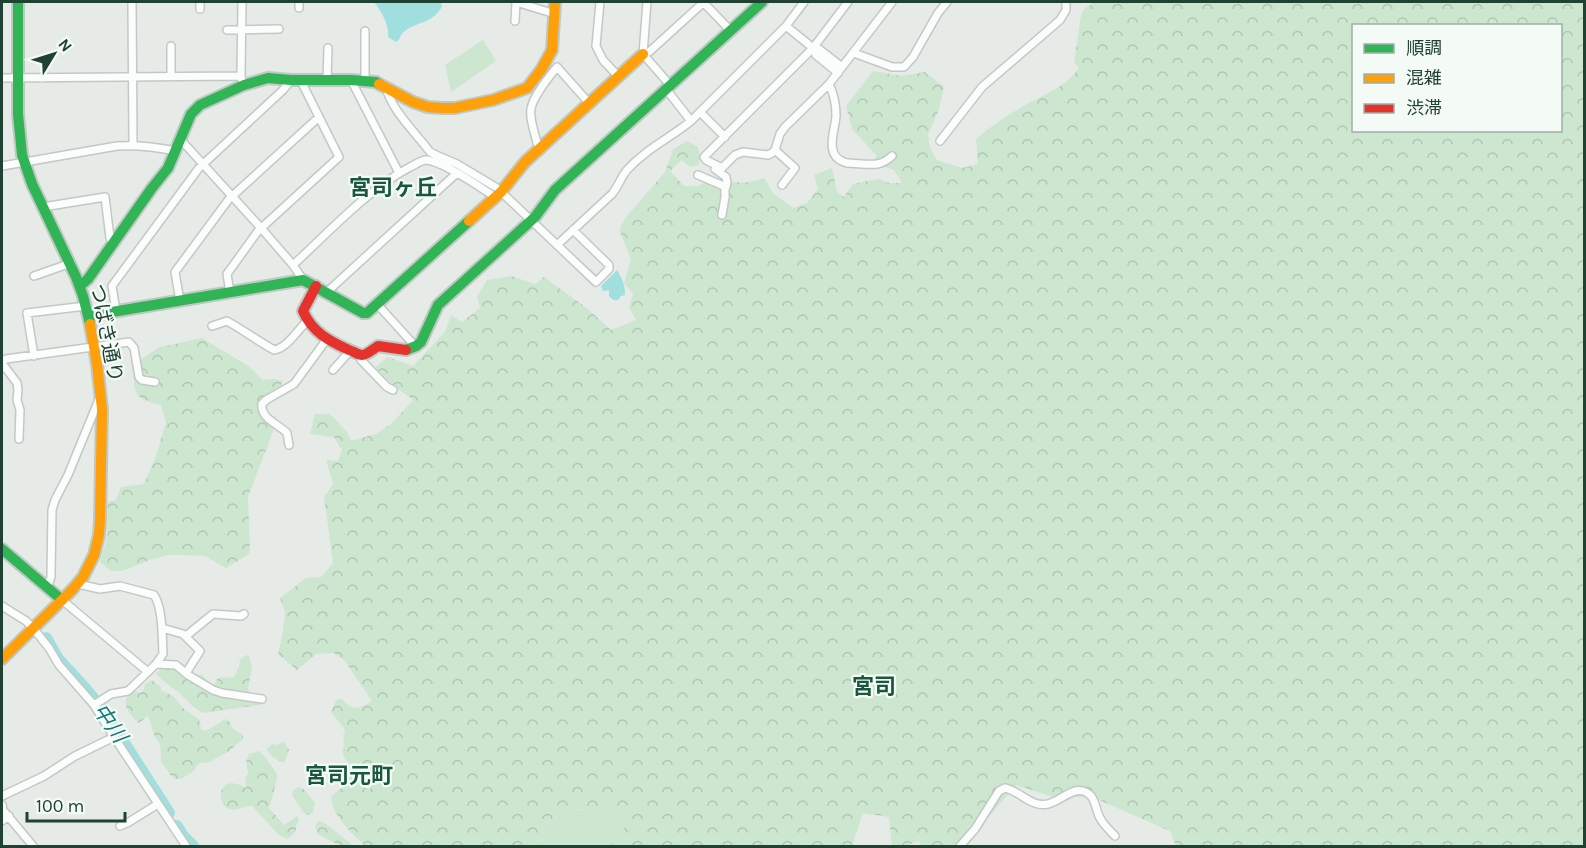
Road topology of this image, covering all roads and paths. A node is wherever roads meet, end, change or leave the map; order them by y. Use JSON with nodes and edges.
{"nodes":[{"id":1,"x":18,"y":2,"type":"edge"},
{"id":2,"x":132,"y":2,"type":"edge"},
{"id":3,"x":242,"y":2,"type":"edge"},
{"id":4,"x":516,"y":2,"type":"edge"},
{"id":5,"x":555,"y":2,"type":"edge"},
{"id":6,"x":600,"y":2,"type":"edge"},
{"id":7,"x":647,"y":2,"type":"edge"},
{"id":8,"x":703,"y":2,"type":"edge"},
{"id":9,"x":762,"y":2,"type":"edge"},
{"id":10,"x":804,"y":2,"type":"edge"},
{"id":11,"x":848,"y":2,"type":"edge"},
{"id":12,"x":892,"y":2,"type":"edge"},
{"id":13,"x":947,"y":2,"type":"edge"},
{"id":14,"x":1066,"y":2,"type":"edge"},
{"id":15,"x":555,"y":14,"type":"junction"},
{"id":16,"x":515,"y":21,"type":"dead end"},
{"id":17,"x":786,"y":26,"type":"junction"},
{"id":18,"x":242,"y":29,"type":"junction"},
{"id":19,"x":279,"y":29,"type":"dead end"},
{"id":20,"x":227,"y":30,"type":"dead end"},
{"id":21,"x":730,"y":30,"type":"junction"},
{"id":22,"x":365,"y":31,"type":"dead end"},
{"id":23,"x":171,"y":46,"type":"dead end"},
{"id":24,"x":328,"y":48,"type":"dead end"},
{"id":25,"x":813,"y":48,"type":"junction"},
{"id":26,"x":854,"y":53,"type":"junction"},
{"id":27,"x":643,"y":54,"type":"junction"},
{"id":28,"x":840,"y":70,"type":"junction"},
{"id":29,"x":171,"y":76,"type":"junction"},
{"id":30,"x":618,"y":76,"type":"junction"},
{"id":31,"x":132,"y":77,"type":"junction"},
{"id":32,"x":2,"y":78,"type":"edge"},
{"id":33,"x":18,"y":78,"type":"junction"},
{"id":34,"x":295,"y":80,"type":"junction"},
{"id":35,"x":327,"y":80,"type":"junction"},
{"id":36,"x":351,"y":80,"type":"junction"},
{"id":37,"x":242,"y":81,"type":"junction"},
{"id":38,"x":365,"y":81,"type":"junction"},
{"id":39,"x":829,"y":84,"type":"junction"},
{"id":40,"x":386,"y":87,"type":"junction"},
{"id":41,"x":668,"y":87,"type":"junction"},
{"id":42,"x":589,"y":103,"type":"junction"},
{"id":43,"x":700,"y":112,"type":"junction"},
{"id":44,"x":319,"y":117,"type":"junction"},
{"id":45,"x":691,"y":121,"type":"junction"},
{"id":46,"x":725,"y":137,"type":"junction"},
{"id":47,"x":181,"y":140,"type":"junction"},
{"id":48,"x":940,"y":141,"type":"dead end"},
{"id":49,"x":133,"y":145,"type":"junction"},
{"id":50,"x":541,"y":147,"type":"junction"},
{"id":51,"x":775,"y":150,"type":"junction"},
{"id":52,"x":176,"y":151,"type":"junction"},
{"id":53,"x":892,"y":156,"type":"dead end"},
{"id":54,"x":706,"y":160,"type":"junction"},
{"id":55,"x":24,"y":162,"type":"junction"},
{"id":56,"x":202,"y":164,"type":"junction"},
{"id":57,"x":2,"y":166,"type":"edge"},
{"id":58,"x":399,"y":173,"type":"junction"},
{"id":59,"x":457,"y":173,"type":"junction"},
{"id":60,"x":698,"y":175,"type":"dead end"},
{"id":61,"x":783,"y":185,"type":"dead end"},
{"id":62,"x":725,"y":188,"type":"junction"},
{"id":63,"x":498,"y":194,"type":"junction"},
{"id":64,"x":232,"y":196,"type":"junction"},
{"id":65,"x":43,"y":208,"type":"junction"},
{"id":66,"x":722,"y":216,"type":"dead end"},
{"id":67,"x":531,"y":221,"type":"junction"},
{"id":68,"x":261,"y":228,"type":"junction"},
{"id":69,"x":573,"y":230,"type":"junction"},
{"id":70,"x":113,"y":244,"type":"junction"},
{"id":71,"x":557,"y":245,"type":"junction"},
{"id":72,"x":71,"y":263,"type":"junction"},
{"id":73,"x":293,"y":265,"type":"junction"},
{"id":74,"x":34,"y":276,"type":"dead end"},
{"id":75,"x":303,"y":280,"type":"junction"},
{"id":76,"x":316,"y":285,"type":"junction"},
{"id":77,"x":80,"y":286,"type":"junction"},
{"id":78,"x":327,"y":292,"type":"junction"},
{"id":79,"x":230,"y":293,"type":"junction"},
{"id":80,"x":180,"y":301,"type":"junction"},
{"id":81,"x":377,"y":304,"type":"junction"},
{"id":82,"x":87,"y":311,"type":"junction"},
{"id":83,"x":116,"y":311,"type":"junction"},
{"id":84,"x":307,"y":321,"type":"junction"},
{"id":85,"x":212,"y":326,"type":"dead end"},
{"id":86,"x":327,"y":339,"type":"junction"},
{"id":87,"x":94,"y":347,"type":"junction"},
{"id":88,"x":416,"y":347,"type":"junction"},
{"id":89,"x":355,"y":353,"type":"junction"},
{"id":90,"x":34,"y":356,"type":"junction"},
{"id":91,"x":2,"y":362,"type":"edge"},
{"id":92,"x":333,"y":370,"type":"dead end"},
{"id":93,"x":155,"y":382,"type":"dead end"},
{"id":94,"x":393,"y":390,"type":"dead end"},
{"id":95,"x":101,"y":394,"type":"junction"},
{"id":96,"x":19,"y":439,"type":"dead end"},
{"id":97,"x":289,"y":445,"type":"dead end"},
{"id":98,"x":2,"y":549,"type":"edge"},
{"id":99,"x":78,"y":584,"type":"junction"},
{"id":100,"x":47,"y":588,"type":"junction"},
{"id":101,"x":62,"y":600,"type":"junction"},
{"id":102,"x":2,"y":606,"type":"edge"},
{"id":103,"x":244,"y":614,"type":"dead end"},
{"id":104,"x":33,"y":628,"type":"junction"},
{"id":105,"x":162,"y":628,"type":"junction"},
{"id":106,"x":186,"y":636,"type":"junction"},
{"id":107,"x":2,"y":659,"type":"edge"},
{"id":108,"x":156,"y":664,"type":"junction"},
{"id":109,"x":148,"y":672,"type":"junction"},
{"id":110,"x":186,"y":673,"type":"junction"},
{"id":111,"x":262,"y":699,"type":"dead end"},
{"id":112,"x":94,"y":705,"type":"junction"},
{"id":113,"x":114,"y":737,"type":"junction"},
{"id":114,"x":2,"y":796,"type":"edge"},
{"id":115,"x":158,"y":804,"type":"junction"},
{"id":116,"x":2,"y":805,"type":"edge"},
{"id":117,"x":9,"y":816,"type":"junction"},
{"id":118,"x":2,"y":821,"type":"edge"},
{"id":119,"x":120,"y":826,"type":"dead end"},
{"id":120,"x":1115,"y":836,"type":"dead end"},
{"id":121,"x":33,"y":846,"type":"edge"},
{"id":122,"x":186,"y":846,"type":"edge"},
{"id":123,"x":960,"y":846,"type":"edge"}],
"edges":[{"from":1,"to":33,"type":"street","name":"つばき通り"},
{"from":2,"to":31,"type":"street"},
{"from":3,"to":18,"type":"street"},
{"from":4,"to":15,"type":"street"},
{"from":4,"to":16,"type":"street"},
{"from":5,"to":15,"type":"street"},
{"from":6,"to":30,"type":"street"},
{"from":7,"to":27,"type":"street"},
{"from":8,"to":21,"type":"street"},
{"from":8,"to":27,"type":"street"},
{"from":9,"to":21,"type":"street"},
{"from":10,"to":17,"type":"street"},
{"from":11,"to":25,"type":"street"},
{"from":12,"to":26,"type":"street"},
{"from":13,"to":26,"type":"street"},
{"from":14,"to":48,"type":"street"},
{"from":15,"to":40,"type":"street"},
{"from":17,"to":25,"type":"street"},
{"from":17,"to":43,"type":"street"},
{"from":18,"to":19,"type":"street"},
{"from":18,"to":20,"type":"street"},
{"from":18,"to":37,"type":"street"},
{"from":21,"to":41,"type":"street"},
{"from":22,"to":38,"type":"street"},
{"from":23,"to":29,"type":"street"},
{"from":24,"to":35,"type":"street"},
{"from":25,"to":28,"type":"street"},
{"from":25,"to":46,"type":"street"},
{"from":26,"to":28,"type":"street"},
{"from":27,"to":30,"type":"street"},
{"from":27,"to":41,"type":"street"},
{"from":28,"to":39,"type":"street"},
{"from":29,"to":31,"type":"street"},
{"from":29,"to":37,"type":"street"},
{"from":30,"to":42,"type":"street"},
{"from":31,"to":33,"type":"street"},
{"from":31,"to":49,"type":"street"},
{"from":32,"to":33,"type":"street"},
{"from":33,"to":55,"type":"street","name":"つばき通り"},
{"from":34,"to":35,"type":"street"},
{"from":34,"to":37,"type":"street"},
{"from":34,"to":44,"type":"street"},
{"from":34,"to":56,"type":"street"},
{"from":35,"to":36,"type":"street"},
{"from":36,"to":38,"type":"street"},
{"from":36,"to":58,"type":"street"},
{"from":37,"to":47,"type":"street"},
{"from":38,"to":40,"type":"street"},
{"from":39,"to":51,"type":"street"},
{"from":39,"to":53,"type":"street"},
{"from":40,"to":63,"type":"street"},
{"from":41,"to":45,"type":"street"},
{"from":41,"to":67,"type":"street"},
{"from":42,"to":50,"type":"street"},
{"from":42,"to":50,"type":"street"},
{"from":43,"to":45,"type":"street"},
{"from":43,"to":46,"type":"street"},
{"from":44,"to":64,"type":"street"},
{"from":44,"to":68,"type":"street"},
{"from":45,"to":69,"type":"street"},
{"from":46,"to":54,"type":"street"},
{"from":47,"to":52,"type":"street"},
{"from":47,"to":56,"type":"street"},
{"from":49,"to":52,"type":"street"},
{"from":49,"to":55,"type":"street"},
{"from":50,"to":63,"type":"street"},
{"from":51,"to":54,"type":"street"},
{"from":51,"to":61,"type":"street"},
{"from":52,"to":70,"type":"street"},
{"from":54,"to":62,"type":"street"},
{"from":55,"to":57,"type":"street"},
{"from":55,"to":65,"type":"street","name":"つばき通り"},
{"from":56,"to":64,"type":"street"},
{"from":56,"to":83,"type":"street"},
{"from":58,"to":59,"type":"street"},
{"from":58,"to":73,"type":"street"},
{"from":59,"to":63,"type":"street"},
{"from":59,"to":78,"type":"street"},
{"from":60,"to":62,"type":"street"},
{"from":62,"to":66,"type":"street"},
{"from":63,"to":67,"type":"street"},
{"from":63,"to":81,"type":"street"},
{"from":64,"to":68,"type":"street"},
{"from":64,"to":80,"type":"street"},
{"from":65,"to":70,"type":"street"},
{"from":65,"to":72,"type":"street","name":"つばき通り"},
{"from":67,"to":71,"type":"street"},
{"from":67,"to":88,"type":"street"},
{"from":68,"to":73,"type":"street"},
{"from":68,"to":79,"type":"street"},
{"from":69,"to":71,"type":"street"},
{"from":69,"to":71,"type":"street"},
{"from":70,"to":77,"type":"street"},
{"from":72,"to":74,"type":"street"},
{"from":72,"to":77,"type":"street","name":"つばき通り"},
{"from":73,"to":75,"type":"street"},
{"from":75,"to":76,"type":"street"},
{"from":75,"to":79,"type":"street"},
{"from":76,"to":78,"type":"street"},
{"from":76,"to":84,"type":"street"},
{"from":77,"to":82,"type":"street","name":"つばき通り"},
{"from":78,"to":81,"type":"street"},
{"from":79,"to":80,"type":"street"},
{"from":80,"to":83,"type":"street"},
{"from":81,"to":88,"type":"street"},
{"from":82,"to":83,"type":"street"},
{"from":82,"to":87,"type":"street","name":"つばき通り"},
{"from":82,"to":90,"type":"street"},
{"from":84,"to":85,"type":"street"},
{"from":84,"to":86,"type":"street"},
{"from":86,"to":89,"type":"street"},
{"from":86,"to":97,"type":"street"},
{"from":87,"to":90,"type":"street"},
{"from":87,"to":93,"type":"street"},
{"from":87,"to":95,"type":"street","name":"つばき通り"},
{"from":88,"to":89,"type":"street"},
{"from":89,"to":92,"type":"street"},
{"from":89,"to":94,"type":"street"},
{"from":90,"to":91,"type":"street"},
{"from":91,"to":96,"type":"street"},
{"from":95,"to":99,"type":"street","name":"つばき通り"},
{"from":95,"to":100,"type":"street"},
{"from":98,"to":100,"type":"street"},
{"from":99,"to":101,"type":"street","name":"つばき通り"},
{"from":99,"to":105,"type":"street"},
{"from":100,"to":101,"type":"street"},
{"from":101,"to":104,"type":"street","name":"つばき通り"},
{"from":101,"to":109,"type":"street"},
{"from":102,"to":104,"type":"street"},
{"from":103,"to":106,"type":"street"},
{"from":104,"to":107,"type":"street","name":"つばき通り"},
{"from":104,"to":112,"type":"street"},
{"from":105,"to":106,"type":"street"},
{"from":105,"to":108,"type":"street"},
{"from":106,"to":110,"type":"street"},
{"from":108,"to":109,"type":"street"},
{"from":108,"to":110,"type":"street"},
{"from":109,"to":112,"type":"street"},
{"from":110,"to":111,"type":"street"},
{"from":112,"to":113,"type":"street"},
{"from":113,"to":114,"type":"street"},
{"from":113,"to":115,"type":"street"},
{"from":115,"to":119,"type":"street"},
{"from":115,"to":122,"type":"street"},
{"from":116,"to":117,"type":"street"},
{"from":117,"to":118,"type":"street"},
{"from":117,"to":121,"type":"street"},
{"from":120,"to":123,"type":"street"}]}
